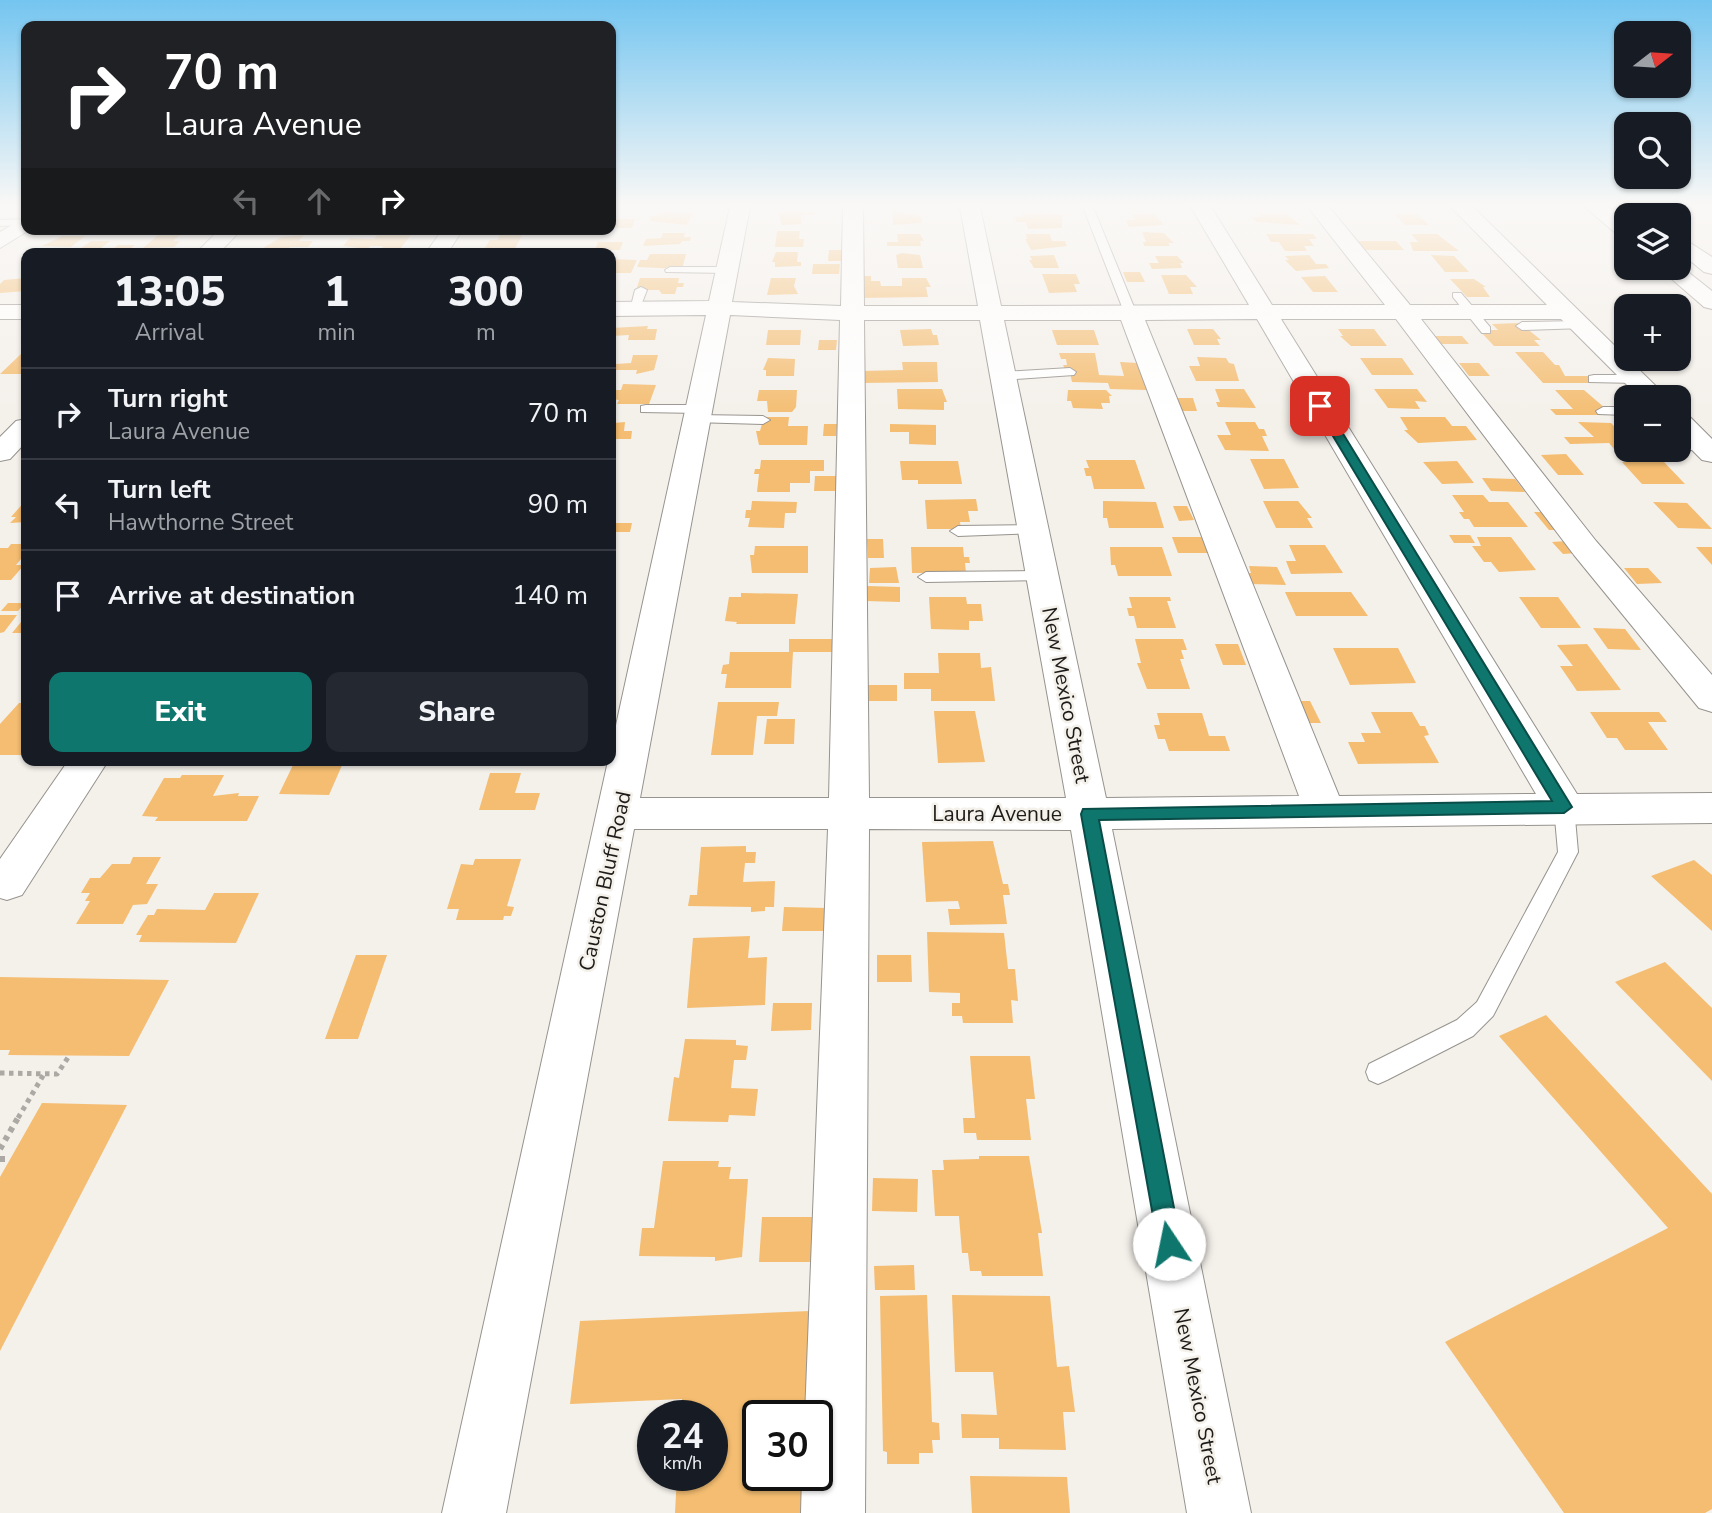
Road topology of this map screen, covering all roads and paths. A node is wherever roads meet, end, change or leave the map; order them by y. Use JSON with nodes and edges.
{"nodes":[{"id":1,"x":691,"y":278,"type":"edge"},
{"id":2,"x":725,"y":278,"type":"edge"},
{"id":3,"x":852,"y":278,"type":"edge"},
{"id":4,"x":984,"y":278,"type":"edge"},
{"id":5,"x":1116,"y":278,"type":"edge"},
{"id":6,"x":1243,"y":278,"type":"edge"},
{"id":7,"x":1376,"y":278,"type":"edge"},
{"id":8,"x":1533,"y":278,"type":"edge"},
{"id":9,"x":1685,"y":280,"type":"edge"},
{"id":10,"x":722,"y":289,"type":"junction"},
{"id":11,"x":629,"y":302,"type":"edge"},
{"id":12,"x":1712,"y":302,"type":"edge"},
{"id":13,"x":0,"y":312,"type":"edge"},
{"id":14,"x":21,"y":312,"type":"edge"},
{"id":15,"x":1130,"y":312,"type":"junction"},
{"id":16,"x":1263,"y":312,"type":"junction"},
{"id":17,"x":1404,"y":312,"type":"junction"},
{"id":18,"x":851,"y":313,"type":"junction"},
{"id":19,"x":990,"y":313,"type":"junction"},
{"id":20,"x":1575,"y":319,"type":"junction"},
{"id":21,"x":1522,"y":326,"type":"dead end"},
{"id":22,"x":1070,"y":372,"type":"dead end"},
{"id":23,"x":1003,"y":376,"type":"junction"},
{"id":24,"x":1636,"y":379,"type":"junction"},
{"id":25,"x":1594,"y":380,"type":"dead end"},
{"id":26,"x":1642,"y":385,"type":"edge"},
{"id":27,"x":646,"y":409,"type":"dead end"},
{"id":28,"x":1604,"y":411,"type":"dead end"},
{"id":29,"x":1614,"y":411,"type":"edge"},
{"id":30,"x":698,"y":414,"type":"junction"},
{"id":31,"x":763,"y":420,"type":"dead end"},
{"id":32,"x":21,"y":432,"type":"edge"},
{"id":33,"x":0,"y":453,"type":"edge"},
{"id":34,"x":1033,"y":530,"type":"junction"},
{"id":35,"x":958,"y":531,"type":"dead end"},
{"id":36,"x":1043,"y":576,"type":"junction"},
{"id":37,"x":926,"y":577,"type":"dead end"},
{"id":38,"x":1712,"y":699,"type":"edge"},
{"id":39,"x":86,"y":766,"type":"edge"},
{"id":40,"x":1564,"y":807,"type":"junction"},
{"id":41,"x":1712,"y":807,"type":"edge"},
{"id":42,"x":1324,"y":810,"type":"junction"},
{"id":43,"x":619,"y":813,"type":"junction"},
{"id":44,"x":849,"y":814,"type":"junction"},
{"id":45,"x":1089,"y":814,"type":"junction"},
{"id":46,"x":7,"y":883,"type":"dead end"},
{"id":47,"x":69,"y":1056,"type":"dead end"},
{"id":48,"x":1378,"y":1072,"type":"dead end"},
{"id":49,"x":0,"y":1073,"type":"edge"},
{"id":50,"x":44,"y":1074,"type":"junction"},
{"id":51,"x":0,"y":1149,"type":"edge"},
{"id":52,"x":0,"y":1159,"type":"edge"},
{"id":53,"x":10,"y":1159,"type":"dead end"},
{"id":54,"x":474,"y":1513,"type":"edge"},
{"id":55,"x":833,"y":1513,"type":"edge"},
{"id":56,"x":1219,"y":1513,"type":"edge"}],
"edges":[{"from":1,"to":10,"type":"lane"},
{"from":2,"to":10,"type":"street","name":"Causton Bluff Road"},
{"from":3,"to":18,"type":"street"},
{"from":4,"to":19,"type":"street","name":"New Mexico Street"},
{"from":5,"to":15,"type":"lane"},
{"from":6,"to":16,"type":"street"},
{"from":7,"to":17,"type":"street"},
{"from":8,"to":20,"type":"street"},
{"from":9,"to":12,"type":"street"},
{"from":10,"to":11,"type":"street"},
{"from":10,"to":18,"type":"street"},
{"from":10,"to":30,"type":"street","name":"Causton Bluff Road"},
{"from":13,"to":14,"type":"street"},
{"from":15,"to":16,"type":"street"},
{"from":15,"to":19,"type":"street"},
{"from":15,"to":42,"type":"street"},
{"from":16,"to":17,"type":"street"},
{"from":16,"to":40,"type":"street"},
{"from":17,"to":20,"type":"street"},
{"from":17,"to":38,"type":"street"},
{"from":18,"to":19,"type":"street"},
{"from":18,"to":44,"type":"street"},
{"from":19,"to":23,"type":"street","name":"New Mexico Street"},
{"from":20,"to":21,"type":"lane"},
{"from":20,"to":24,"type":"street"},
{"from":22,"to":23,"type":"lane"},
{"from":23,"to":34,"type":"street","name":"New Mexico Street"},
{"from":24,"to":25,"type":"lane"},
{"from":24,"to":26,"type":"street"},
{"from":27,"to":30,"type":"lane"},
{"from":28,"to":29,"type":"lane"},
{"from":30,"to":31,"type":"lane"},
{"from":30,"to":43,"type":"street","name":"Causton Bluff Road"},
{"from":32,"to":33,"type":"street"},
{"from":34,"to":35,"type":"lane"},
{"from":34,"to":36,"type":"street","name":"New Mexico Street"},
{"from":36,"to":37,"type":"lane"},
{"from":36,"to":45,"type":"street","name":"New Mexico Street"},
{"from":39,"to":46,"type":"street"},
{"from":40,"to":41,"type":"street","name":"Laura Avenue"},
{"from":40,"to":42,"type":"street","name":"Laura Avenue"},
{"from":40,"to":48,"type":"lane"},
{"from":42,"to":45,"type":"street","name":"Laura Avenue"},
{"from":43,"to":44,"type":"street","name":"Laura Avenue"},
{"from":43,"to":54,"type":"street","name":"Causton Bluff Road"},
{"from":44,"to":45,"type":"street","name":"Laura Avenue"},
{"from":44,"to":55,"type":"street"},
{"from":45,"to":56,"type":"street","name":"New Mexico Street"},
{"from":47,"to":50,"type":"path"},
{"from":49,"to":50,"type":"path"},
{"from":50,"to":51,"type":"path"},
{"from":52,"to":53,"type":"path"}]}
